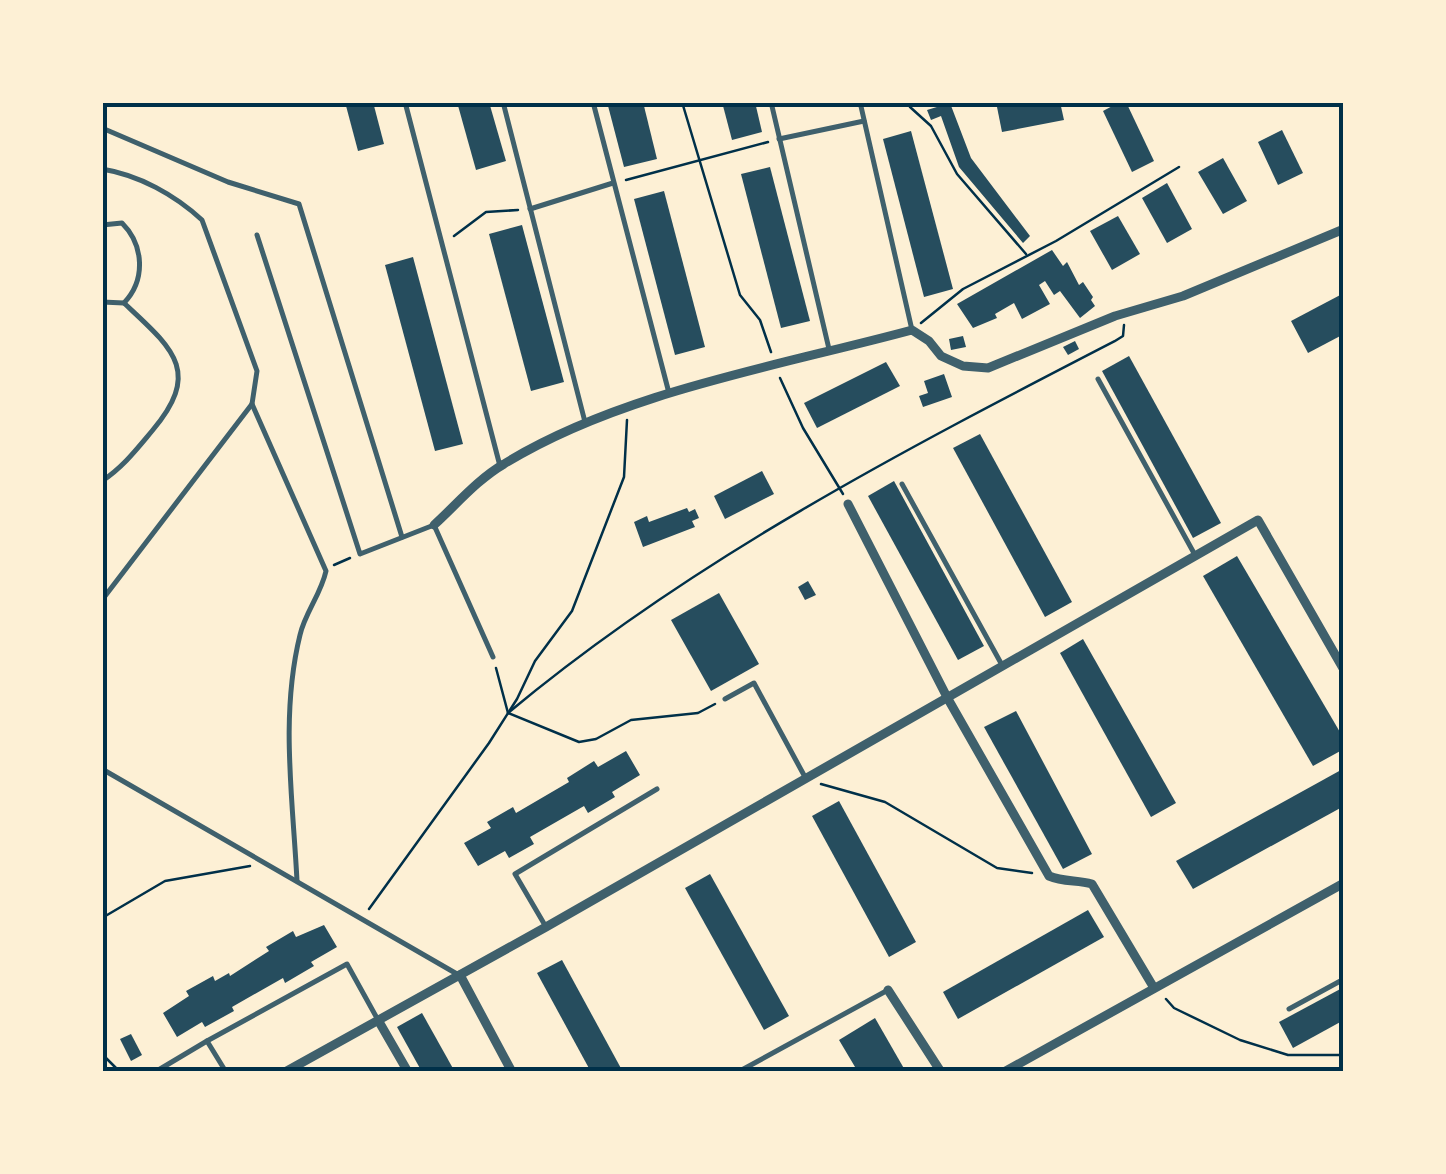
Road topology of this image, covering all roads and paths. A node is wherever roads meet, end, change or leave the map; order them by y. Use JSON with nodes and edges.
{"nodes":[{"id":1,"x":405,"y":102,"type":"edge"},
{"id":2,"x":502,"y":102,"type":"edge"},
{"id":3,"x":593,"y":102,"type":"edge"},
{"id":4,"x":682,"y":102,"type":"edge"},
{"id":5,"x":771,"y":102,"type":"edge"},
{"id":6,"x":860,"y":102,"type":"edge"},
{"id":7,"x":910,"y":106,"type":"dead end"},
{"id":8,"x":865,"y":121,"type":"junction"},
{"id":9,"x":102,"y":128,"type":"edge"},
{"id":10,"x":779,"y":139,"type":"junction"},
{"id":11,"x":700,"y":160,"type":"junction"},
{"id":12,"x":1179,"y":167,"type":"dead end"},
{"id":13,"x":102,"y":169,"type":"edge"},
{"id":14,"x":613,"y":183,"type":"junction"},
{"id":15,"x":529,"y":209,"type":"junction"},
{"id":16,"x":102,"y":225,"type":"edge"},
{"id":17,"x":1344,"y":229,"type":"edge"},
{"id":18,"x":257,"y":235,"type":"dead end"},
{"id":19,"x":442,"y":245,"type":"junction"},
{"id":20,"x":1027,"y":256,"type":"junction"},
{"id":21,"x":102,"y":302,"type":"edge"},
{"id":22,"x":124,"y":303,"type":"junction"},
{"id":23,"x":1125,"y":314,"type":"junction"},
{"id":24,"x":912,"y":330,"type":"junction"},
{"id":25,"x":830,"y":352,"type":"junction"},
{"id":26,"x":776,"y":366,"type":"junction"},
{"id":27,"x":1098,"y":379,"type":"dead end"},
{"id":28,"x":669,"y":394,"type":"junction"},
{"id":29,"x":252,"y":404,"type":"junction"},
{"id":30,"x":629,"y":408,"type":"junction"},
{"id":31,"x":586,"y":425,"type":"junction"},
{"id":32,"x":500,"y":466,"type":"junction"},
{"id":33,"x":102,"y":481,"type":"edge"},
{"id":34,"x":902,"y":484,"type":"dead end"},
{"id":35,"x":838,"y":486,"type":"junction"},
{"id":36,"x":848,"y":504,"type":"joint"},
{"id":37,"x":434,"y":525,"type":"junction"},
{"id":38,"x":402,"y":537,"type":"junction"},
{"id":39,"x":360,"y":554,"type":"junction"},
{"id":40,"x":1195,"y":555,"type":"junction"},
{"id":41,"x":326,"y":568,"type":"junction"},
{"id":42,"x":102,"y":600,"type":"edge"},
{"id":43,"x":493,"y":657,"type":"joint"},
{"id":44,"x":1004,"y":667,"type":"junction"},
{"id":45,"x":1344,"y":670,"type":"edge"},
{"id":46,"x":725,"y":699,"type":"joint"},
{"id":47,"x":948,"y":699,"type":"junction"},
{"id":48,"x":508,"y":714,"type":"junction"},
{"id":49,"x":102,"y":769,"type":"edge"},
{"id":50,"x":806,"y":780,"type":"junction"},
{"id":51,"x":658,"y":789,"type":"dead end"},
{"id":52,"x":266,"y":863,"type":"junction"},
{"id":53,"x":1049,"y":876,"type":"junction"},
{"id":54,"x":298,"y":881,"type":"junction"},
{"id":55,"x":1344,"y":883,"type":"edge"},
{"id":56,"x":102,"y":918,"type":"edge"},
{"id":57,"x":362,"y":919,"type":"junction"},
{"id":58,"x":546,"y":927,"type":"junction"},
{"id":59,"x":460,"y":975,"type":"junction"},
{"id":60,"x":1344,"y":979,"type":"edge"},
{"id":61,"x":1154,"y":988,"type":"junction"},
{"id":62,"x":888,"y":990,"type":"joint"},
{"id":63,"x":1289,"y":1009,"type":"dead end"},
{"id":64,"x":378,"y":1020,"type":"junction"},
{"id":65,"x":207,"y":1042,"type":"junction"},
{"id":66,"x":102,"y":1054,"type":"edge"},
{"id":67,"x":1344,"y":1055,"type":"edge"},
{"id":68,"x":120,"y":1072,"type":"edge"},
{"id":69,"x":155,"y":1072,"type":"edge"},
{"id":70,"x":226,"y":1072,"type":"edge"},
{"id":71,"x":285,"y":1072,"type":"edge"},
{"id":72,"x":408,"y":1072,"type":"edge"},
{"id":73,"x":512,"y":1072,"type":"edge"},
{"id":74,"x":738,"y":1072,"type":"edge"},
{"id":75,"x":941,"y":1072,"type":"edge"},
{"id":76,"x":1004,"y":1072,"type":"edge"}],
"edges":[{"from":1,"to":19,"type":"lane"},
{"from":2,"to":15,"type":"lane"},
{"from":3,"to":14,"type":"lane"},
{"from":4,"to":11,"type":"path"},
{"from":5,"to":10,"type":"lane"},
{"from":6,"to":8,"type":"lane"},
{"from":7,"to":20,"type":"path"},
{"from":8,"to":10,"type":"lane"},
{"from":8,"to":24,"type":"lane"},
{"from":9,"to":38,"type":"lane"},
{"from":10,"to":11,"type":"path"},
{"from":10,"to":25,"type":"lane"},
{"from":11,"to":14,"type":"path"},
{"from":11,"to":26,"type":"path"},
{"from":12,"to":20,"type":"path"},
{"from":13,"to":29,"type":"lane"},
{"from":14,"to":15,"type":"lane"},
{"from":14,"to":28,"type":"lane"},
{"from":15,"to":19,"type":"path"},
{"from":15,"to":31,"type":"lane"},
{"from":16,"to":22,"type":"lane"},
{"from":17,"to":23,"type":"street"},
{"from":18,"to":39,"type":"lane"},
{"from":19,"to":32,"type":"lane"},
{"from":20,"to":24,"type":"path"},
{"from":21,"to":22,"type":"lane"},
{"from":22,"to":33,"type":"lane"},
{"from":23,"to":24,"type":"street"},
{"from":23,"to":35,"type":"path"},
{"from":24,"to":25,"type":"street"},
{"from":25,"to":26,"type":"street"},
{"from":26,"to":28,"type":"street"},
{"from":26,"to":35,"type":"path"},
{"from":27,"to":40,"type":"lane"},
{"from":28,"to":30,"type":"street"},
{"from":29,"to":41,"type":"lane"},
{"from":29,"to":42,"type":"lane"},
{"from":30,"to":31,"type":"street"},
{"from":30,"to":48,"type":"path"},
{"from":31,"to":32,"type":"street"},
{"from":32,"to":37,"type":"street"},
{"from":34,"to":44,"type":"lane"},
{"from":35,"to":36,"type":"path"},
{"from":35,"to":48,"type":"path"},
{"from":36,"to":47,"type":"street"},
{"from":37,"to":38,"type":"lane"},
{"from":37,"to":43,"type":"lane"},
{"from":38,"to":39,"type":"lane"},
{"from":39,"to":41,"type":"path"},
{"from":40,"to":44,"type":"street"},
{"from":40,"to":45,"type":"street"},
{"from":41,"to":54,"type":"lane"},
{"from":43,"to":48,"type":"path"},
{"from":44,"to":47,"type":"street"},
{"from":46,"to":48,"type":"path"},
{"from":46,"to":50,"type":"lane"},
{"from":47,"to":50,"type":"street"},
{"from":47,"to":53,"type":"street"},
{"from":48,"to":57,"type":"path"},
{"from":49,"to":52,"type":"lane"},
{"from":50,"to":53,"type":"path"},
{"from":50,"to":58,"type":"street"},
{"from":51,"to":58,"type":"lane"},
{"from":52,"to":54,"type":"lane"},
{"from":52,"to":56,"type":"path"},
{"from":53,"to":61,"type":"street"},
{"from":54,"to":57,"type":"lane"},
{"from":55,"to":61,"type":"street"},
{"from":57,"to":59,"type":"lane"},
{"from":58,"to":59,"type":"street"},
{"from":59,"to":64,"type":"street"},
{"from":59,"to":73,"type":"street"},
{"from":60,"to":63,"type":"lane"},
{"from":61,"to":67,"type":"path"},
{"from":61,"to":76,"type":"street"},
{"from":62,"to":74,"type":"lane"},
{"from":62,"to":75,"type":"street"},
{"from":64,"to":65,"type":"lane"},
{"from":64,"to":71,"type":"street"},
{"from":64,"to":72,"type":"street"},
{"from":65,"to":69,"type":"lane"},
{"from":65,"to":70,"type":"lane"},
{"from":66,"to":68,"type":"path"}]}
